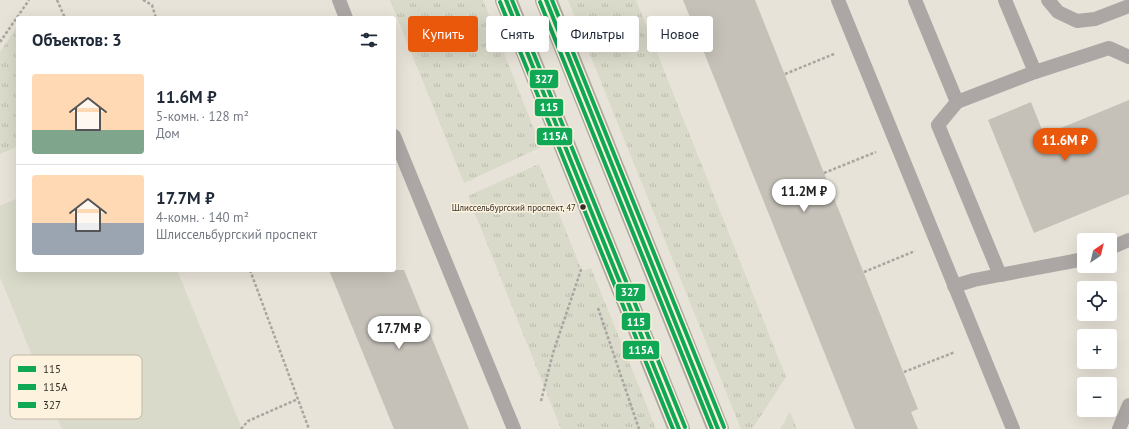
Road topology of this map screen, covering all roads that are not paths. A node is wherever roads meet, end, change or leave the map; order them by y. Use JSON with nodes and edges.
{"nodes":[{"id":1,"x":339,"y":0,"type":"edge"},
{"id":2,"x":506,"y":0,"type":"edge"},
{"id":3,"x":546,"y":0,"type":"edge"},
{"id":4,"x":838,"y":0,"type":"edge"},
{"id":5,"x":915,"y":0,"type":"edge"},
{"id":6,"x":1005,"y":0,"type":"edge"},
{"id":7,"x":1048,"y":0,"type":"edge"},
{"id":8,"x":1129,"y":6,"type":"edge"},
{"id":9,"x":345,"y":16,"type":"edge"},
{"id":10,"x":1129,"y":57,"type":"edge"},
{"id":11,"x":1035,"y":72,"type":"junction"},
{"id":12,"x":957,"y":102,"type":"junction"},
{"id":13,"x":396,"y":141,"type":"edge"},
{"id":14,"x":1129,"y":240,"type":"edge"},
{"id":15,"x":1117,"y":245,"type":"edge"},
{"id":16,"x":1077,"y":260,"type":"edge"},
{"id":17,"x":1000,"y":275,"type":"junction"},
{"id":18,"x":954,"y":286,"type":"junction"},
{"id":19,"x":1129,"y":405,"type":"edge"},
{"id":20,"x":514,"y":429,"type":"edge"},
{"id":21,"x":679,"y":429,"type":"edge"},
{"id":22,"x":718,"y":429,"type":"edge"},
{"id":23,"x":1013,"y":429,"type":"edge"},
{"id":24,"x":1119,"y":429,"type":"edge"}],
"edges":[{"from":1,"to":9,"type":"lane"},
{"from":2,"to":21,"type":"main road"},
{"from":3,"to":22,"type":"main road"},
{"from":4,"to":18,"type":"lane"},
{"from":5,"to":12,"type":"lane"},
{"from":6,"to":11,"type":"lane"},
{"from":7,"to":8,"type":"lane"},
{"from":10,"to":11,"type":"lane"},
{"from":11,"to":12,"type":"lane"},
{"from":12,"to":17,"type":"lane"},
{"from":13,"to":20,"type":"lane"},
{"from":14,"to":15,"type":"lane"},
{"from":16,"to":17,"type":"lane"},
{"from":17,"to":18,"type":"lane"},
{"from":18,"to":23,"type":"lane"},
{"from":19,"to":24,"type":"lane"}]}
